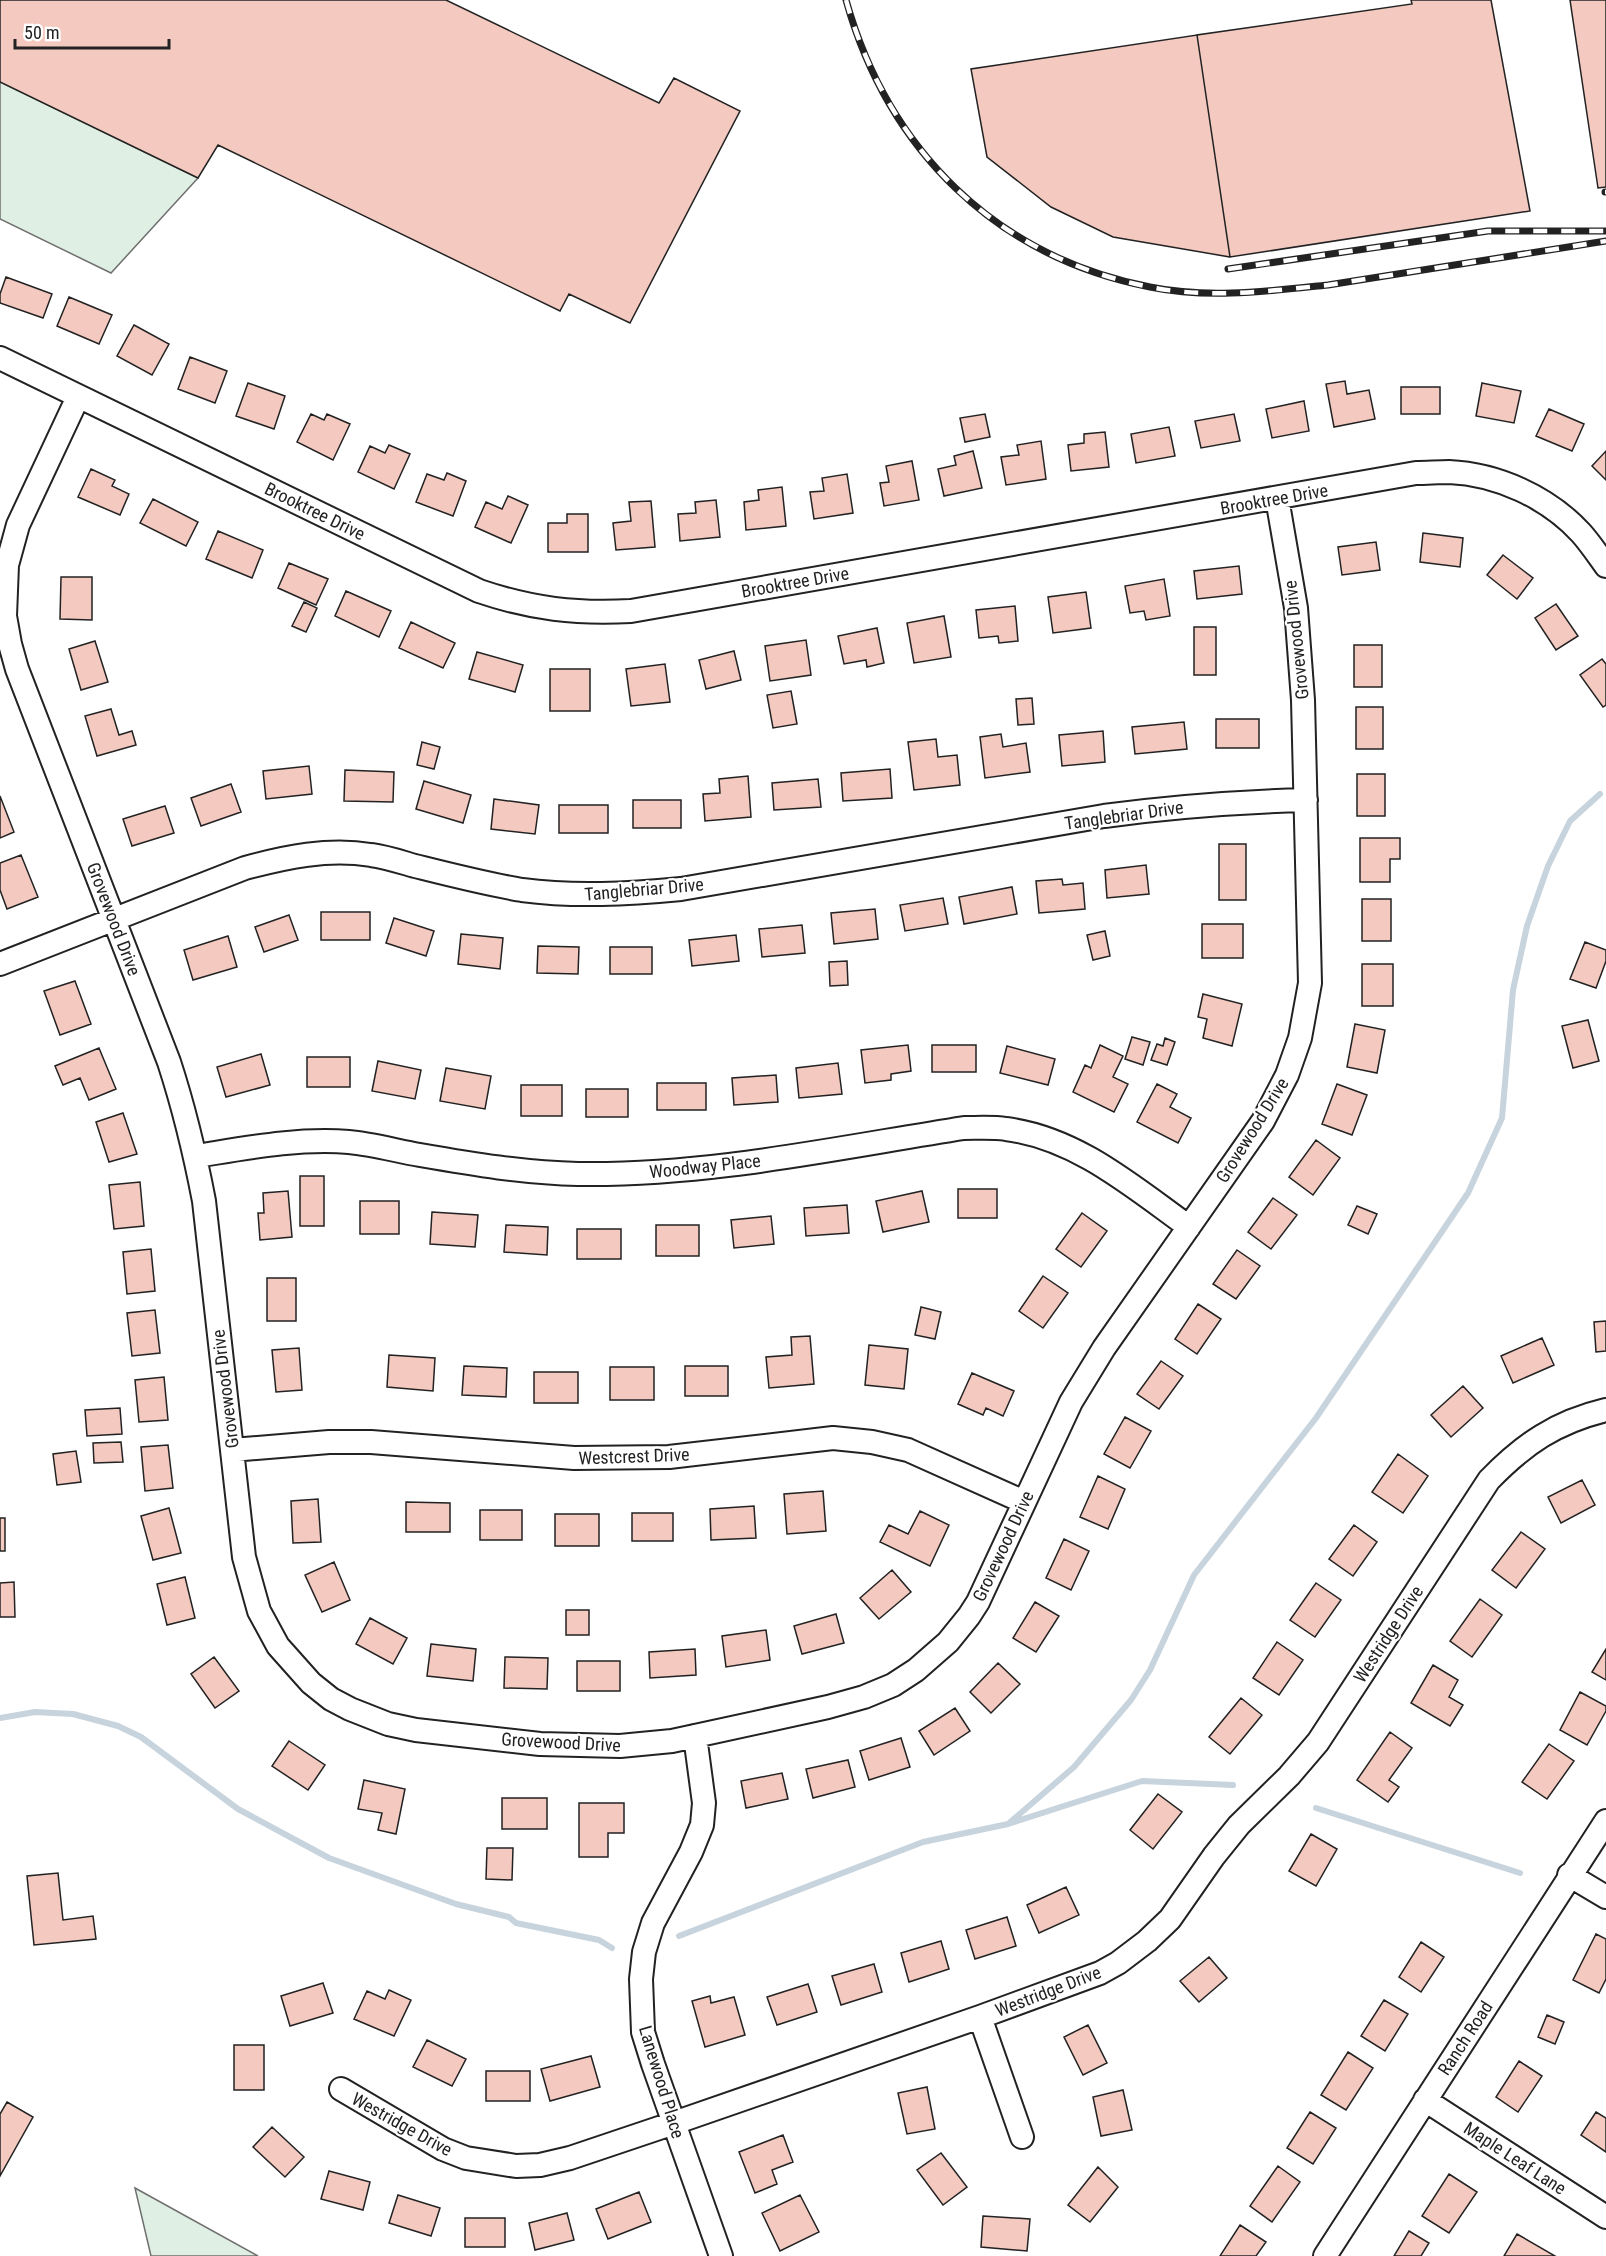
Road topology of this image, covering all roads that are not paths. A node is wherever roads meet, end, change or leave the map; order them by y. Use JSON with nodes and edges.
{"nodes":[{"id":1,"x":0,"y":358,"type":"edge"},
{"id":2,"x":78,"y":397,"type":"junction"},
{"id":3,"x":1276,"y":498,"type":"junction"},
{"id":4,"x":1606,"y":566,"type":"edge"},
{"id":5,"x":1306,"y":800,"type":"junction"},
{"id":6,"x":114,"y":920,"type":"junction"},
{"id":7,"x":0,"y":964,"type":"edge"},
{"id":8,"x":196,"y":1156,"type":"junction"},
{"id":9,"x":1189,"y":1227,"type":"junction"},
{"id":10,"x":1606,"y":1410,"type":"edge"},
{"id":11,"x":232,"y":1450,"type":"junction"},
{"id":12,"x":1024,"y":1502,"type":"junction"},
{"id":13,"x":695,"y":1736,"type":"junction"},
{"id":14,"x":1606,"y":1821,"type":"edge"},
{"id":15,"x":1597,"y":1854,"type":"edge"},
{"id":16,"x":1569,"y":1875,"type":"junction"},
{"id":17,"x":1606,"y":1897,"type":"edge"},
{"id":18,"x":980,"y":2017,"type":"junction"},
{"id":19,"x":341,"y":2089,"type":"dead end"},
{"id":20,"x":1425,"y":2100,"type":"junction"},
{"id":21,"x":674,"y":2123,"type":"junction"},
{"id":22,"x":1022,"y":2138,"type":"dead end"},
{"id":23,"x":1606,"y":2217,"type":"edge"},
{"id":24,"x":722,"y":2256,"type":"edge"},
{"id":25,"x":1325,"y":2256,"type":"edge"}],
"edges":[{"from":1,"to":2,"type":"street","name":"Brooktree Drive"},
{"from":2,"to":3,"type":"street","name":"Brooktree Drive"},
{"from":2,"to":6,"type":"street","name":"Grovewood Drive"},
{"from":3,"to":4,"type":"street","name":"Brooktree Drive"},
{"from":3,"to":5,"type":"street","name":"Grovewood Drive"},
{"from":5,"to":6,"type":"street","name":"Tanglebriar Drive"},
{"from":5,"to":9,"type":"street","name":"Grovewood Drive"},
{"from":6,"to":7,"type":"street","name":"Tanglebriar Drive"},
{"from":6,"to":8,"type":"street","name":"Grovewood Drive"},
{"from":8,"to":9,"type":"street","name":"Woodway Place"},
{"from":8,"to":11,"type":"street","name":"Grovewood Drive"},
{"from":9,"to":12,"type":"street","name":"Grovewood Drive"},
{"from":10,"to":18,"type":"street","name":"Westridge Drive"},
{"from":11,"to":12,"type":"street","name":"Westcrest Drive"},
{"from":11,"to":13,"type":"street","name":"Grovewood Drive"},
{"from":12,"to":13,"type":"street","name":"Grovewood Drive"},
{"from":13,"to":21,"type":"street","name":"Lanewood Place"},
{"from":14,"to":15,"type":"street","name":"Ranch Road"},
{"from":15,"to":16,"type":"street","name":"Ranch Road"},
{"from":16,"to":17,"type":"street"},
{"from":16,"to":20,"type":"street","name":"Ranch Road"},
{"from":18,"to":21,"type":"street","name":"Westridge Drive"},
{"from":18,"to":22,"type":"street"},
{"from":19,"to":21,"type":"street","name":"Westridge Drive"},
{"from":20,"to":23,"type":"street","name":"Maple Leaf Lane"},
{"from":20,"to":25,"type":"street","name":"Ranch Road"},
{"from":21,"to":24,"type":"street","name":"Lanewood Place"}]}
